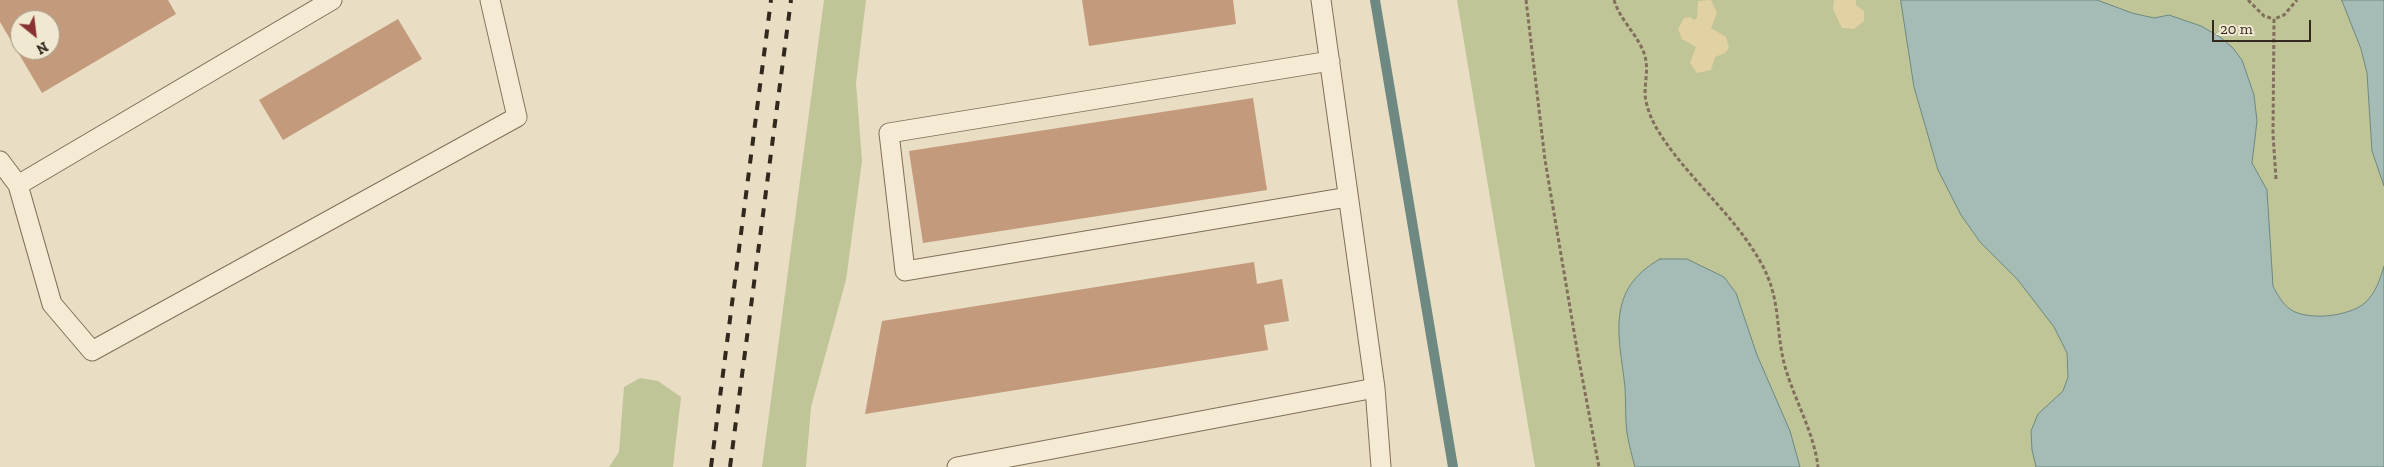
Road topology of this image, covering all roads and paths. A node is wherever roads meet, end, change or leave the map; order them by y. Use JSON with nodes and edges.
{"nodes":[{"id":1,"x":332,"y":0,"type":"edge"},
{"id":2,"x":490,"y":0,"type":"edge"},
{"id":3,"x":1321,"y":0,"type":"edge"},
{"id":4,"x":1526,"y":0,"type":"edge"},
{"id":5,"x":1614,"y":0,"type":"edge"},
{"id":6,"x":2248,"y":0,"type":"edge"},
{"id":7,"x":2297,"y":0,"type":"edge"},
{"id":8,"x":2274,"y":19,"type":"junction"},
{"id":9,"x":1330,"y":61,"type":"junction"},
{"id":10,"x":0,"y":162,"type":"edge"},
{"id":11,"x":2276,"y":179,"type":"dead end"},
{"id":12,"x":18,"y":185,"type":"junction"},
{"id":13,"x":1348,"y":197,"type":"junction"},
{"id":14,"x":1375,"y":388,"type":"junction"},
{"id":15,"x":957,"y":467,"type":"edge"},
{"id":16,"x":1381,"y":467,"type":"edge"},
{"id":17,"x":1600,"y":467,"type":"edge"},
{"id":18,"x":1818,"y":467,"type":"edge"}],
"edges":[{"from":1,"to":12,"type":"lane"},
{"from":2,"to":12,"type":"lane"},
{"from":3,"to":9,"type":"lane"},
{"from":4,"to":17,"type":"path"},
{"from":5,"to":18,"type":"path"},
{"from":6,"to":8,"type":"path"},
{"from":7,"to":8,"type":"path"},
{"from":8,"to":11,"type":"path"},
{"from":9,"to":13,"type":"lane"},
{"from":9,"to":13,"type":"lane"},
{"from":10,"to":12,"type":"lane"},
{"from":13,"to":14,"type":"lane"},
{"from":14,"to":15,"type":"lane"},
{"from":14,"to":16,"type":"lane"}]}
